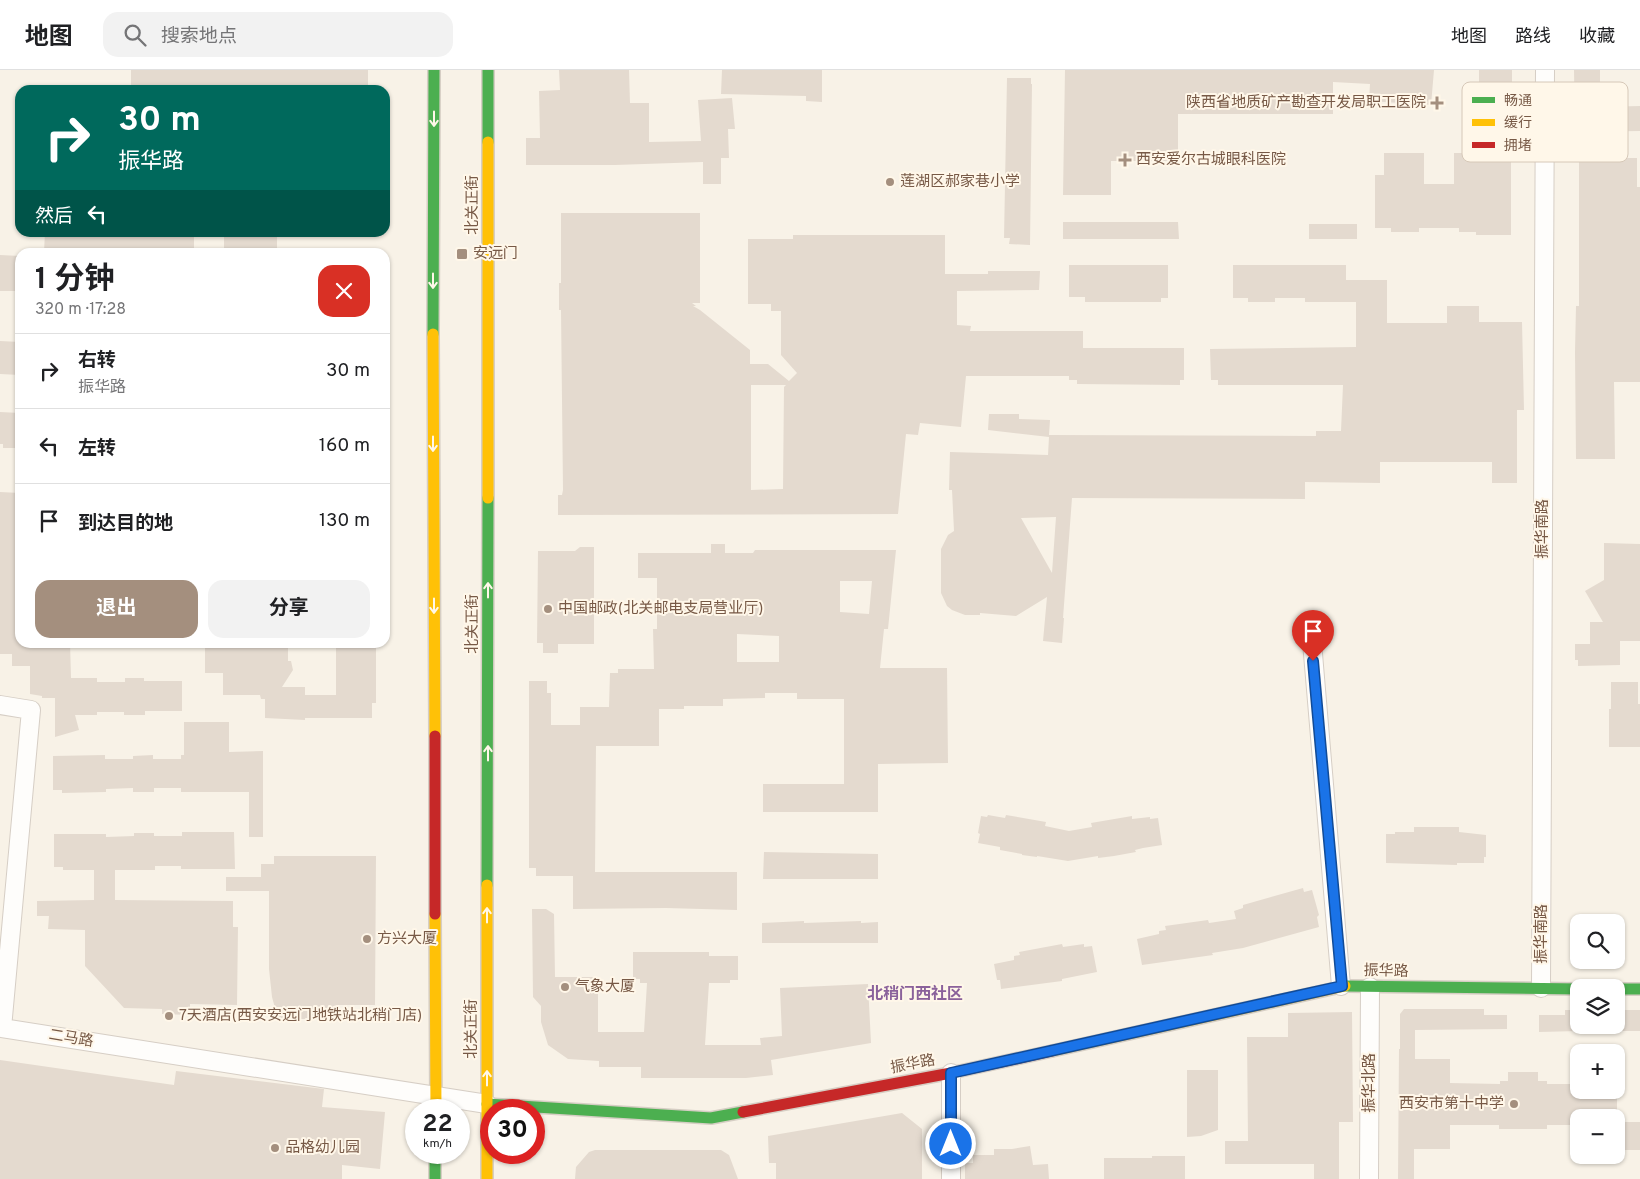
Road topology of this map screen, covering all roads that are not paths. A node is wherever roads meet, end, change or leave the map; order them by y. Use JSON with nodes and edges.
{"nodes":[{"id":1,"x":434,"y":70,"type":"edge"},
{"id":2,"x":488,"y":70,"type":"edge"},
{"id":3,"x":1545,"y":162,"type":"edge"},
{"id":4,"x":1312,"y":642,"type":"dead end"},
{"id":5,"x":0,"y":705,"type":"edge"},
{"id":6,"x":1342,"y":986,"type":"junction"},
{"id":7,"x":1370,"y":987,"type":"junction"},
{"id":8,"x":1541,"y":988,"type":"junction"},
{"id":9,"x":1570,"y":988,"type":"edge"},
{"id":10,"x":1625,"y":989,"type":"edge"},
{"id":11,"x":1640,"y":989,"type":"edge"},
{"id":12,"x":951,"y":1073,"type":"junction"},
{"id":13,"x":413,"y":1099,"type":"edge"},
{"id":14,"x":436,"y":1099,"type":"edge"},
{"id":15,"x":487,"y":1099,"type":"edge"},
{"id":16,"x":545,"y":1108,"type":"edge"},
{"id":17,"x":435,"y":1164,"type":"edge"},
{"id":18,"x":487,"y":1164,"type":"edge"},
{"id":19,"x":435,"y":1179,"type":"edge"},
{"id":20,"x":487,"y":1179,"type":"edge"},
{"id":21,"x":951,"y":1179,"type":"edge"},
{"id":22,"x":1369,"y":1179,"type":"edge"}],
"edges":[{"from":1,"to":14,"type":"main road","one_way":true},
{"from":15,"to":2,"type":"main road","name":"北关正街","one_way":true},
{"from":3,"to":8,"type":"street","name":"振华南路"},
{"from":4,"to":6,"type":"street"},
{"from":5,"to":13,"type":"street","name":"二马路"},
{"from":6,"to":7,"type":"main road","name":"振华路"},
{"from":6,"to":12,"type":"main road","name":"振华路"},
{"from":7,"to":8,"type":"main road","name":"振华路"},
{"from":7,"to":22,"type":"street","name":"振华北路"},
{"from":8,"to":9,"type":"main road","name":"振华路"},
{"from":10,"to":11,"type":"main road"},
{"from":12,"to":16,"type":"main road","name":"振华路"},
{"from":12,"to":21,"type":"street"},
{"from":17,"to":19,"type":"main road"},
{"from":18,"to":20,"type":"main road","name":"北关正街"}]}
